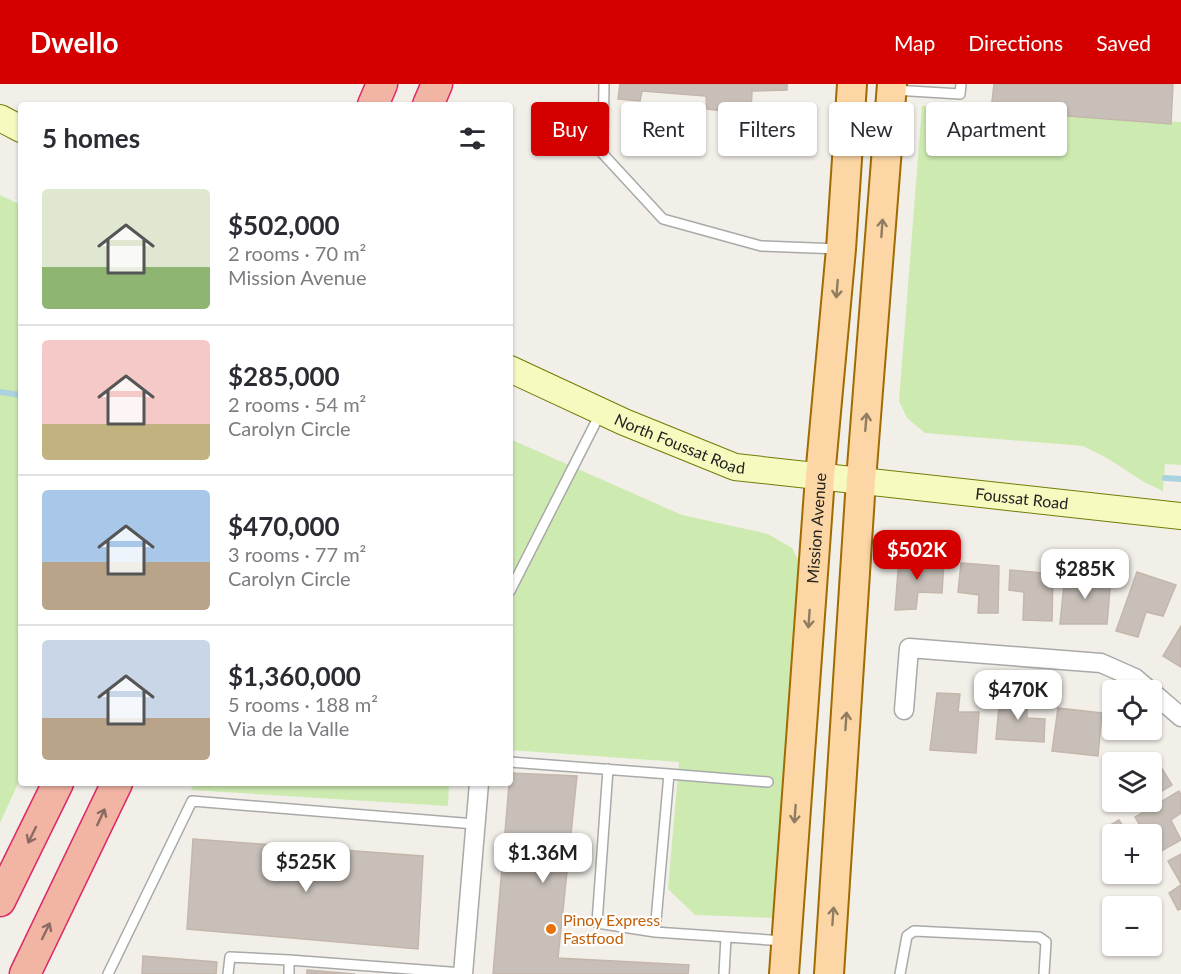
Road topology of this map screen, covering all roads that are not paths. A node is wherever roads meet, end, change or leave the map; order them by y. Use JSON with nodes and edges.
{"nodes":[{"id":1,"x":382,"y":84,"type":"edge"},
{"id":2,"x":437,"y":84,"type":"edge"},
{"id":3,"x":604,"y":84,"type":"edge"},
{"id":4,"x":852,"y":84,"type":"edge"},
{"id":5,"x":961,"y":84,"type":"edge"},
{"id":6,"x":892,"y":87,"type":"edge"},
{"id":7,"x":374,"y":102,"type":"edge"},
{"id":8,"x":429,"y":102,"type":"edge"},
{"id":9,"x":0,"y":118,"type":"edge"},
{"id":10,"x":18,"y":127,"type":"edge"},
{"id":11,"x":841,"y":249,"type":"junction"},
{"id":12,"x":513,"y":370,"type":"edge"},
{"id":13,"x":602,"y":412,"type":"junction"},
{"id":14,"x":820,"y":477,"type":"junction"},
{"id":15,"x":861,"y":480,"type":"junction"},
{"id":16,"x":1181,"y":516,"type":"edge"},
{"id":17,"x":513,"y":585,"type":"edge"},
{"id":18,"x":1137,"y":680,"type":"edge"},
{"id":19,"x":1162,"y":701,"type":"edge"},
{"id":20,"x":904,"y":710,"type":"dead end"},
{"id":21,"x":1181,"y":717,"type":"edge"},
{"id":22,"x":513,"y":762,"type":"edge"},
{"id":23,"x":608,"y":769,"type":"junction"},
{"id":24,"x":669,"y":774,"type":"junction"},
{"id":25,"x":768,"y":782,"type":"dead end"},
{"id":26,"x":57,"y":786,"type":"edge"},
{"id":27,"x":116,"y":786,"type":"edge"},
{"id":28,"x":479,"y":786,"type":"edge"},
{"id":29,"x":475,"y":825,"type":"junction"},
{"id":30,"x":0,"y":901,"type":"edge"},
{"id":31,"x":655,"y":932,"type":"junction"},
{"id":32,"x":726,"y":937,"type":"junction"},
{"id":33,"x":787,"y":941,"type":"junction"},
{"id":34,"x":290,"y":960,"type":"junction"},
{"id":35,"x":418,"y":972,"type":"edge"},
{"id":36,"x":463,"y":973,"type":"edge"},
{"id":37,"x":25,"y":974,"type":"edge"},
{"id":38,"x":108,"y":974,"type":"edge"},
{"id":39,"x":228,"y":974,"type":"edge"},
{"id":40,"x":289,"y":974,"type":"edge"},
{"id":41,"x":724,"y":974,"type":"edge"},
{"id":42,"x":784,"y":974,"type":"edge"},
{"id":43,"x":829,"y":974,"type":"edge"},
{"id":44,"x":900,"y":974,"type":"edge"},
{"id":45,"x":1044,"y":974,"type":"edge"}],
"edges":[{"from":1,"to":7,"type":"highway"},
{"from":2,"to":8,"type":"highway"},
{"from":3,"to":11,"type":"lane"},
{"from":4,"to":11,"type":"main road","name":"Mission Avenue"},
{"from":5,"to":6,"type":"lane"},
{"from":15,"to":6,"type":"main road","one_way":true},
{"from":9,"to":10,"type":"main road"},
{"from":11,"to":14,"type":"main road","name":"Mission Avenue","one_way":true},
{"from":12,"to":13,"type":"main road","name":"North Foussat Road"},
{"from":13,"to":14,"type":"main road","name":"North Foussat Road"},
{"from":13,"to":17,"type":"lane"},
{"from":14,"to":15,"type":"main road","name":"North Foussat Road"},
{"from":14,"to":33,"type":"main road","name":"Mission Avenue","one_way":true},
{"from":15,"to":16,"type":"main road","name":"Foussat Road"},
{"from":43,"to":15,"type":"main road","one_way":true},
{"from":18,"to":20,"type":"street"},
{"from":19,"to":21,"type":"street"},
{"from":22,"to":23,"type":"lane"},
{"from":23,"to":24,"type":"lane"},
{"from":23,"to":31,"type":"lane"},
{"from":24,"to":25,"type":"lane"},
{"from":24,"to":31,"type":"lane"},
{"from":26,"to":30,"type":"highway","one_way":true},
{"from":37,"to":27,"type":"highway","one_way":true},
{"from":28,"to":29,"type":"street"},
{"from":29,"to":36,"type":"street"},
{"from":29,"to":38,"type":"lane"},
{"from":31,"to":32,"type":"lane"},
{"from":32,"to":33,"type":"lane"},
{"from":32,"to":41,"type":"lane"},
{"from":33,"to":42,"type":"main road","name":"Mission Avenue"},
{"from":34,"to":35,"type":"lane"},
{"from":34,"to":39,"type":"lane"},
{"from":34,"to":40,"type":"lane"},
{"from":35,"to":36,"type":"lane"},
{"from":44,"to":45,"type":"lane"}]}
